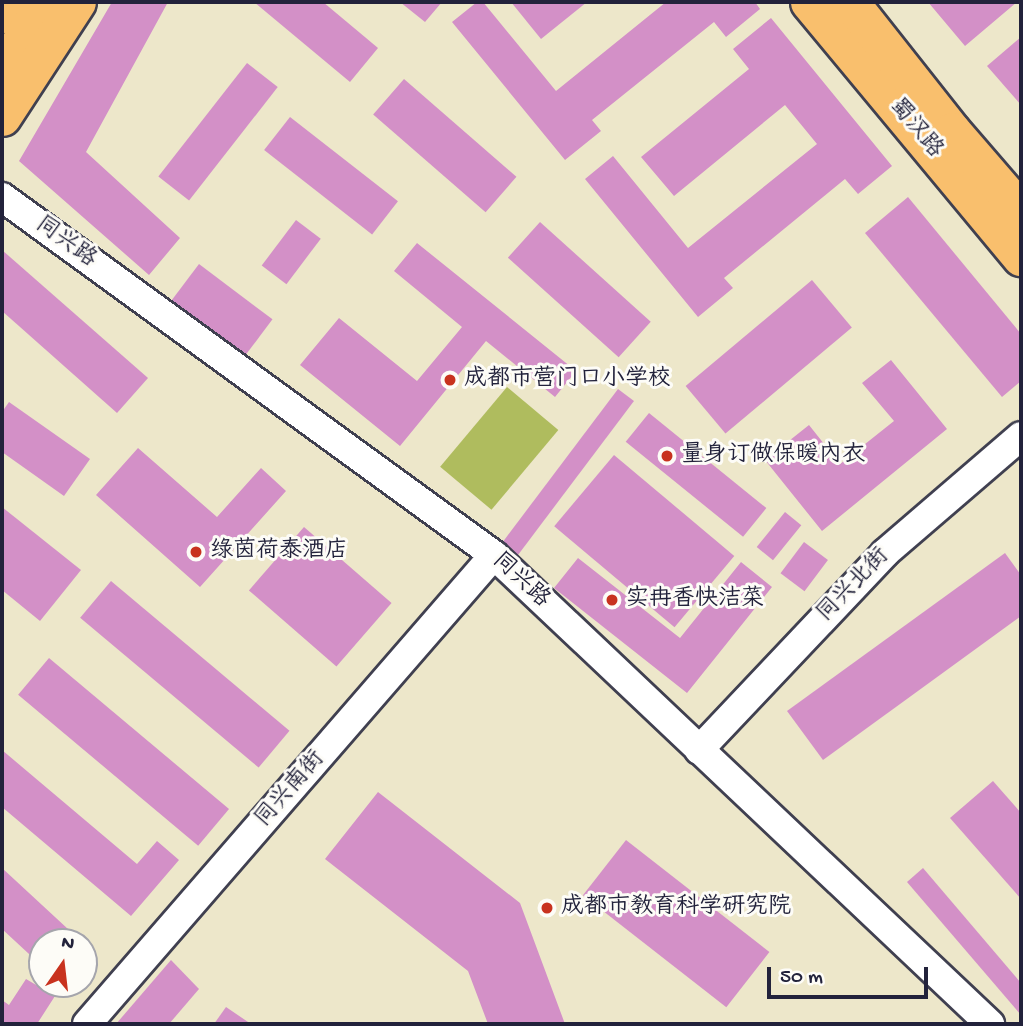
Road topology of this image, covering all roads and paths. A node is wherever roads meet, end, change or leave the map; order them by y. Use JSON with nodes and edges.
{"nodes":[{"id":1,"x":10,"y":2,"type":"edge"},
{"id":2,"x":44,"y":2,"type":"edge"},
{"id":3,"x":77,"y":2,"type":"edge"},
{"id":4,"x":809,"y":2,"type":"edge"},
{"id":5,"x":850,"y":2,"type":"edge"},
{"id":6,"x":2,"y":14,"type":"edge"},
{"id":7,"x":3,"y":70,"type":"edge"},
{"id":8,"x":2,"y":117,"type":"edge"},
{"id":9,"x":2,"y":197,"type":"edge"},
{"id":10,"x":1021,"y":211,"type":"edge"},
{"id":11,"x":1021,"y":257,"type":"edge"},
{"id":12,"x":1021,"y":436,"type":"edge"},
{"id":13,"x":494,"y":555,"type":"junction"},
{"id":14,"x":699,"y":750,"type":"junction"},
{"id":15,"x":87,"y":1024,"type":"edge"},
{"id":16,"x":990,"y":1024,"type":"edge"}],
"edges":[{"from":1,"to":6,"type":"main road"},
{"from":2,"to":7,"type":"main road"},
{"from":3,"to":8,"type":"main road"},
{"from":4,"to":11,"type":"main road","name":"蜀汉路"},
{"from":5,"to":10,"type":"main road","name":"蜀汉路"},
{"from":9,"to":13,"type":"street","name":"同兴路"},
{"from":12,"to":14,"type":"street","name":"同兴北街"},
{"from":13,"to":14,"type":"street","name":"同兴路"},
{"from":13,"to":15,"type":"street","name":"同兴南街"},
{"from":14,"to":16,"type":"street","name":"同兴路"}]}
